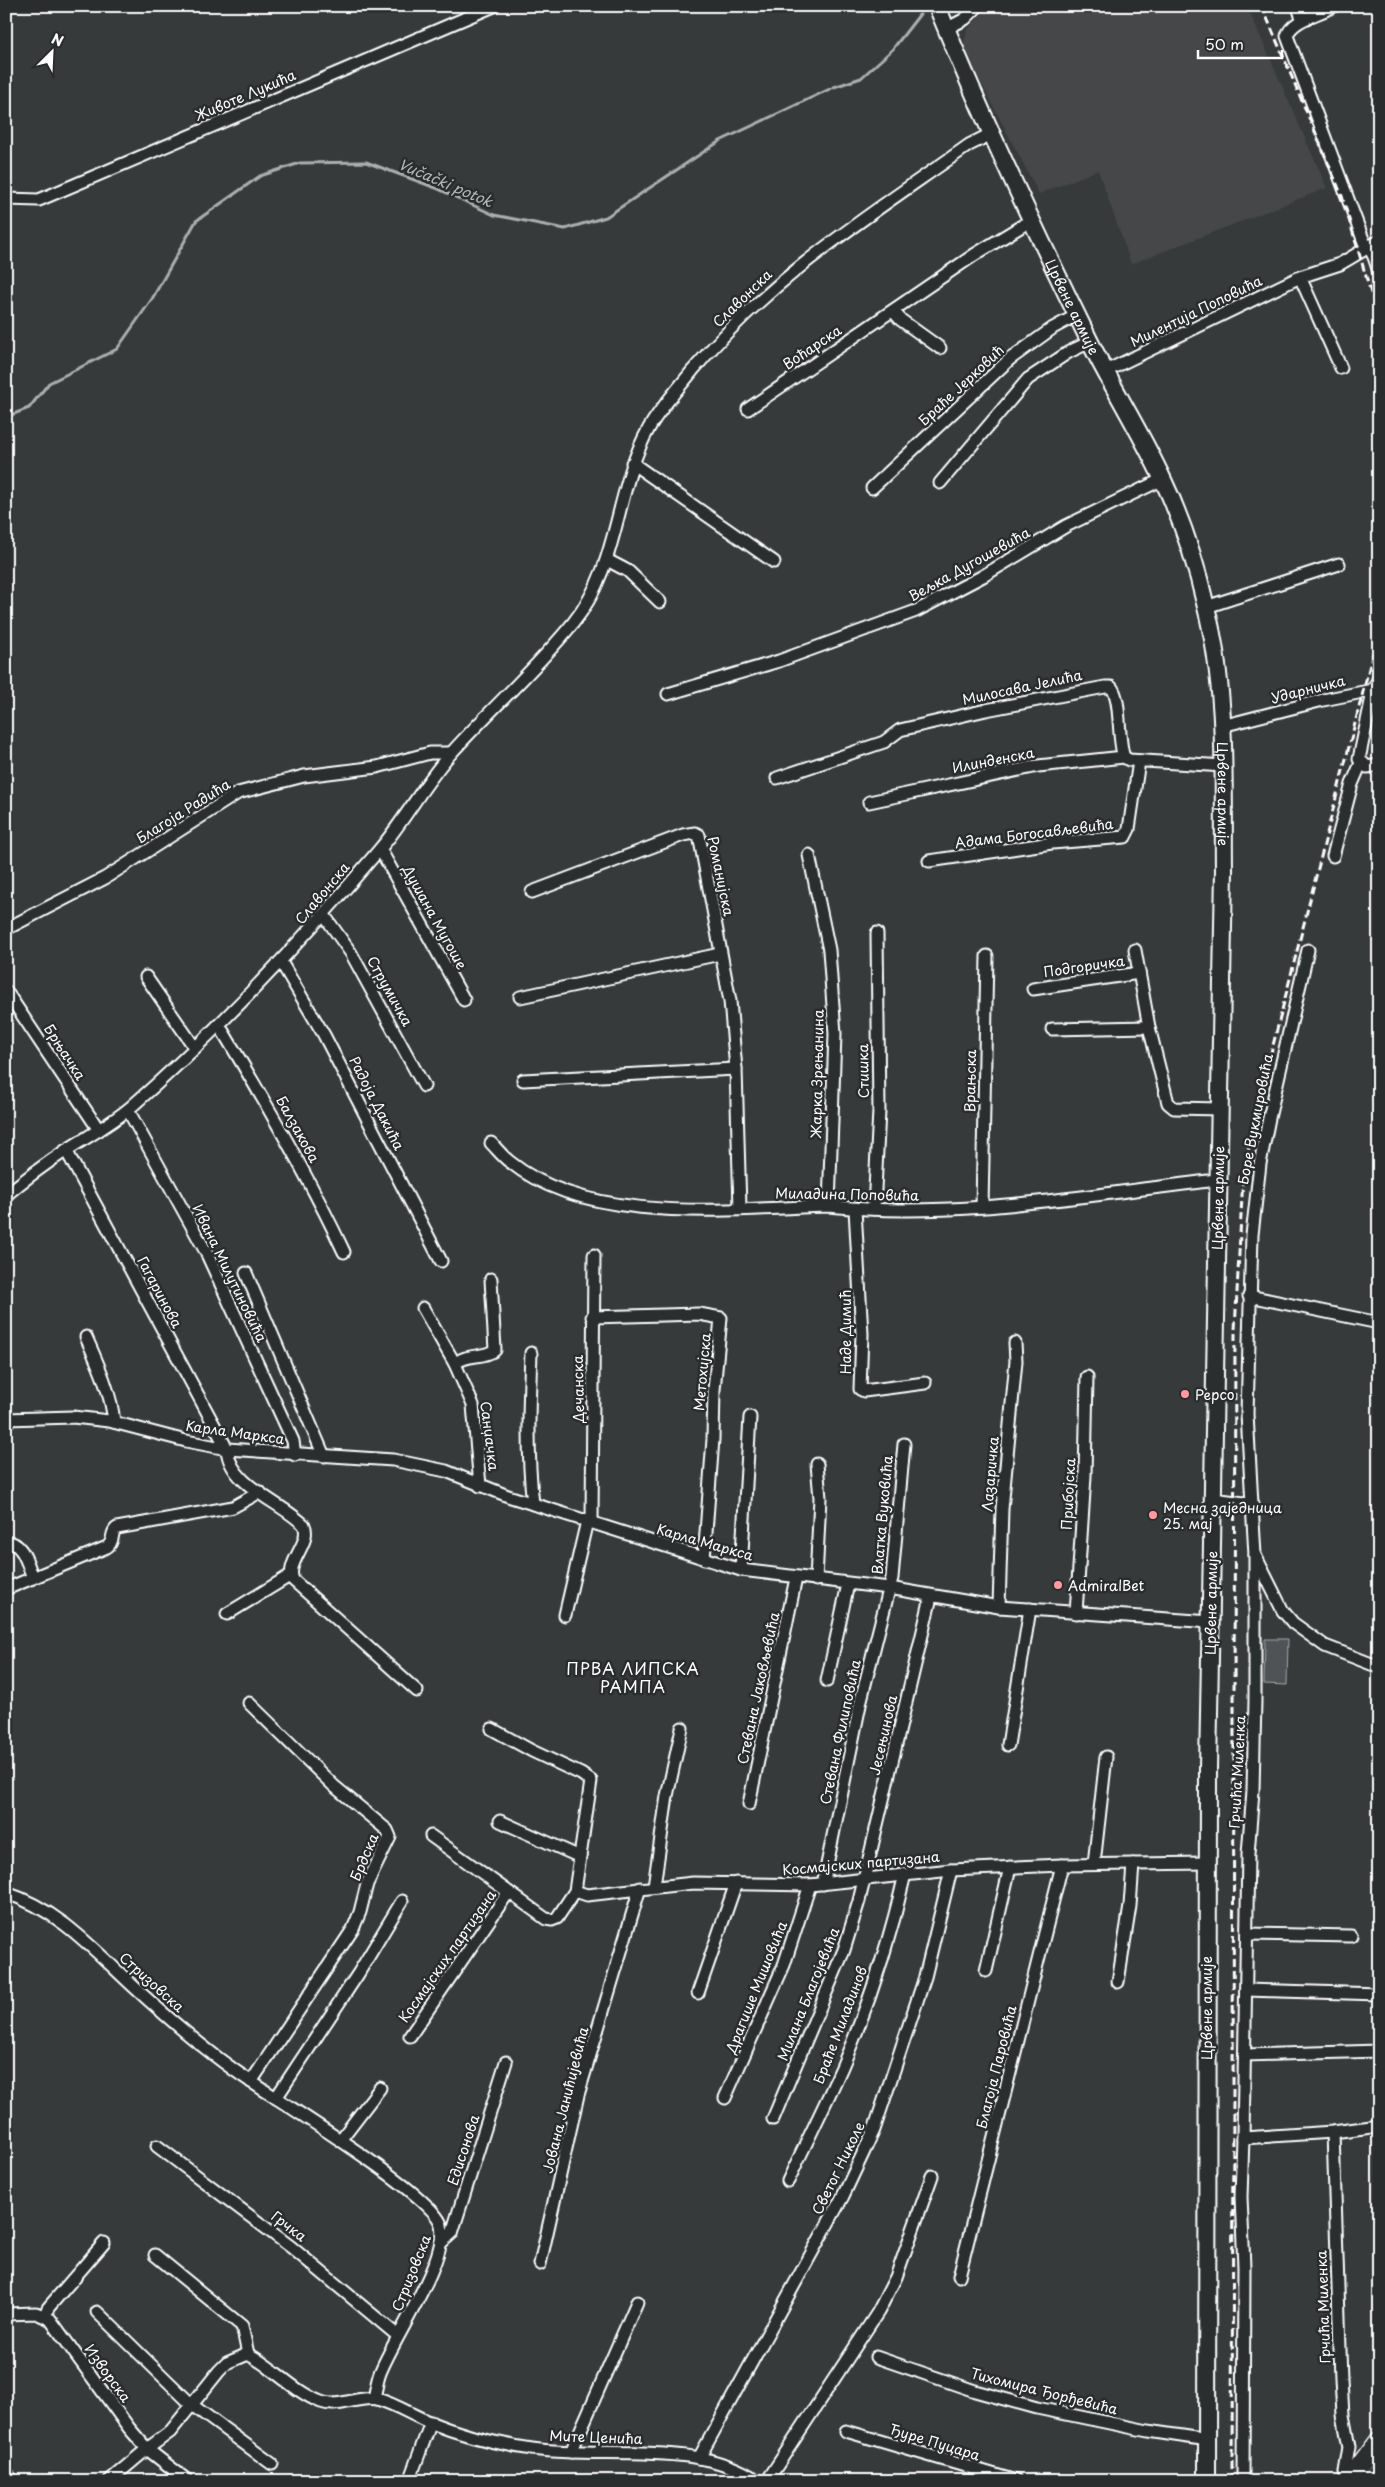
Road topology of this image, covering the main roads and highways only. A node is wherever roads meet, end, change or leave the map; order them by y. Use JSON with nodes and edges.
{"nodes":[{"id":1,"x":937,"y":6,"type":"edge"},
{"id":2,"x":1379,"y":2440,"type":"edge"},
{"id":3,"x":1207,"y":2481,"type":"edge"},
{"id":4,"x":1348,"y":2481,"type":"edge"}],
"edges":[{"from":1,"to":3,"type":"main road","name":"Црвене армије"},
{"from":2,"to":4,"type":"main road"}]}
